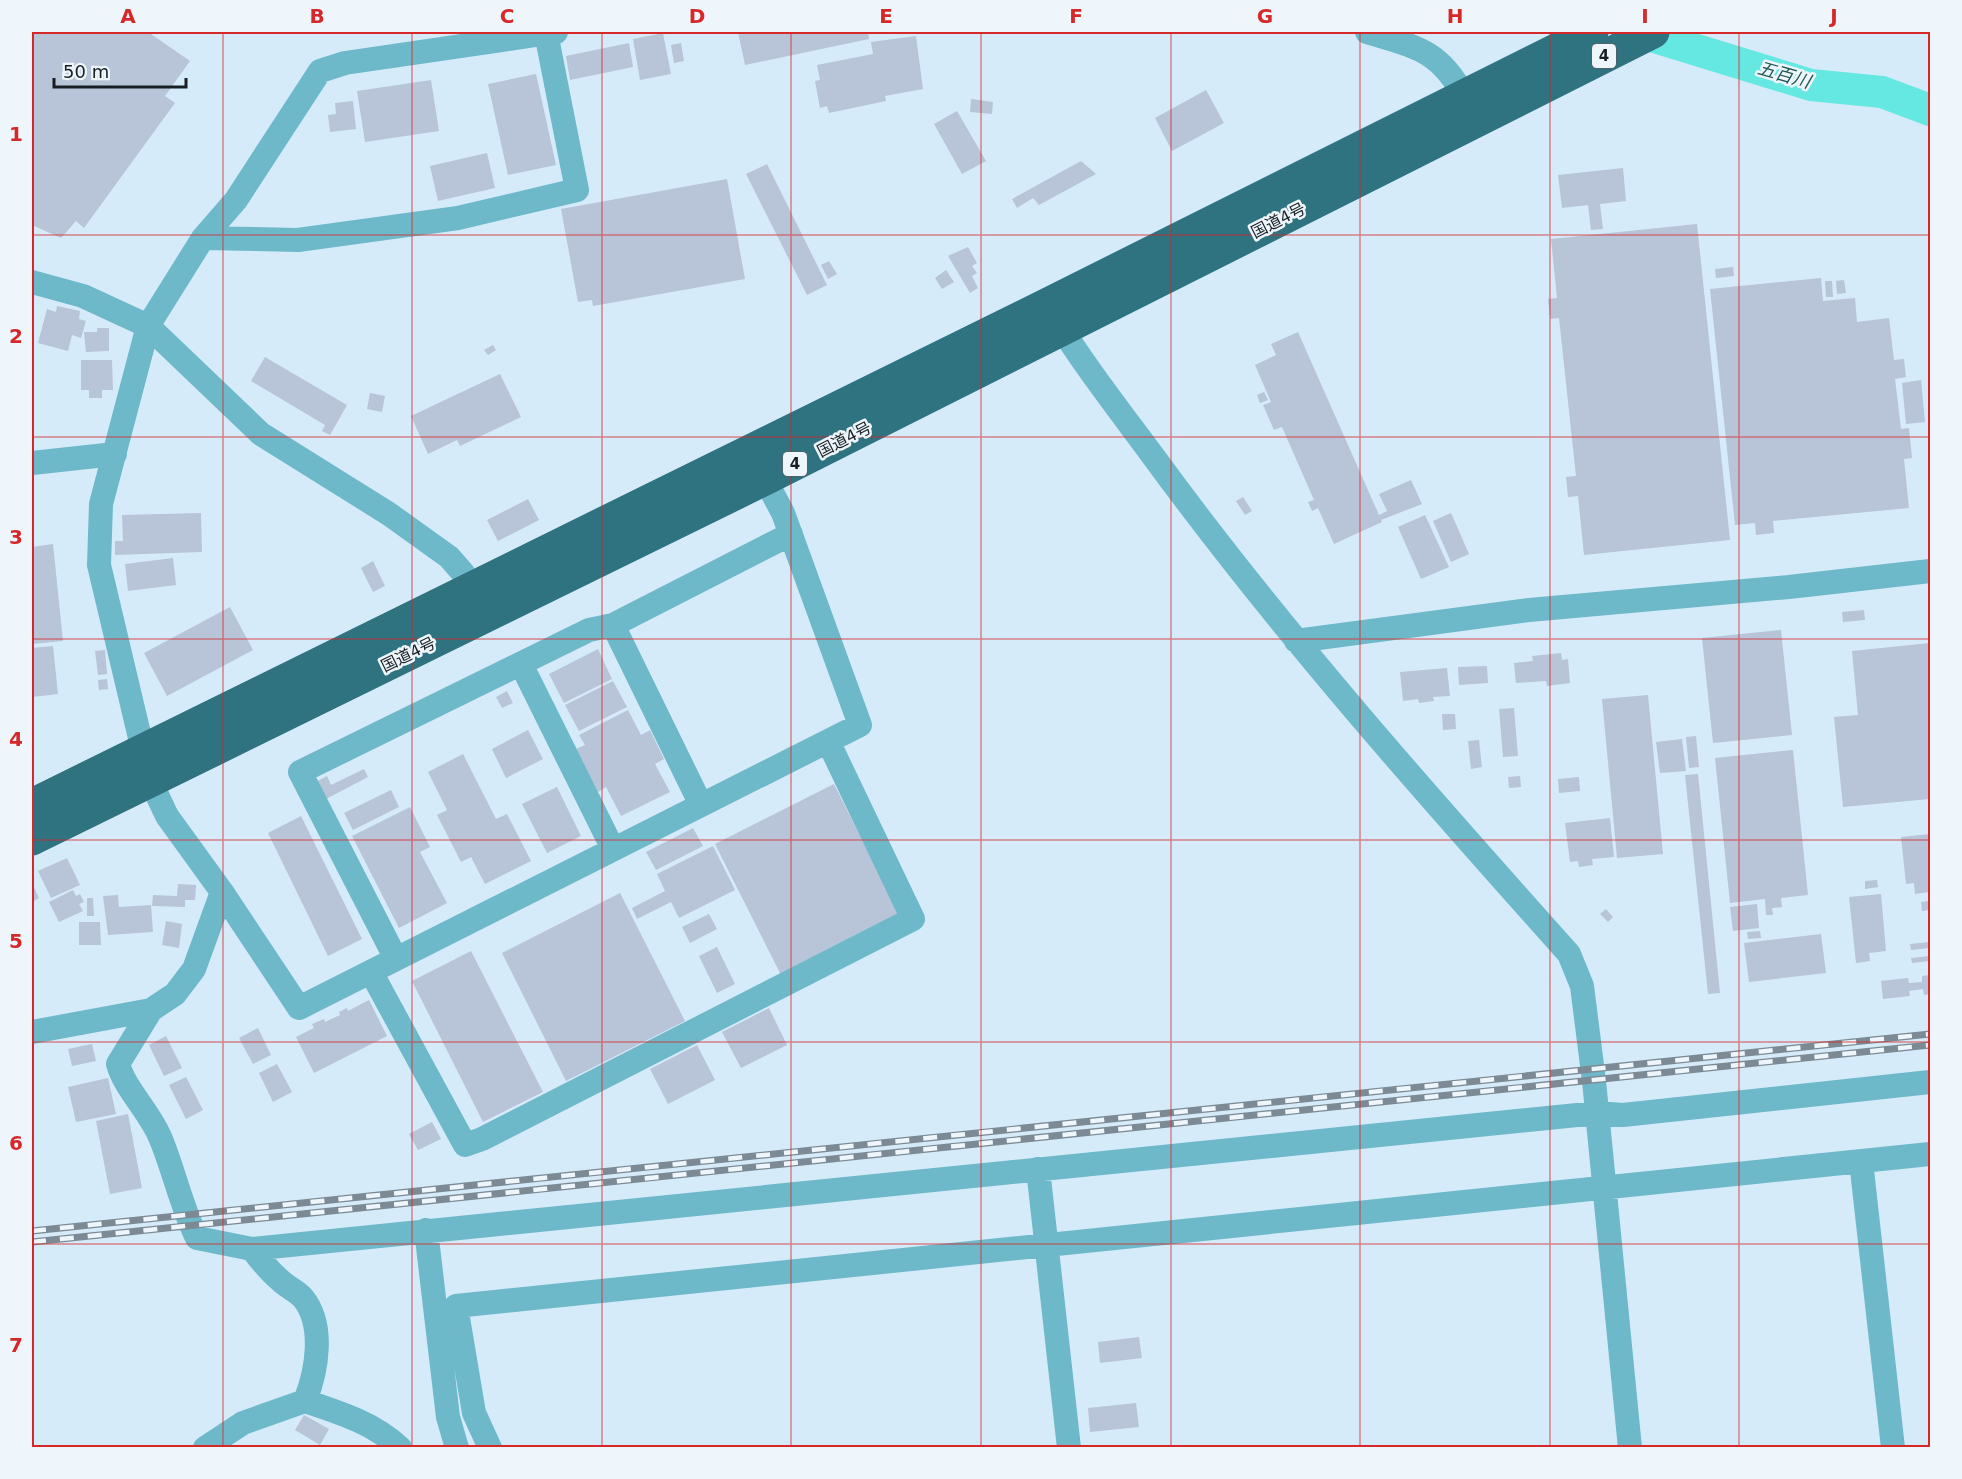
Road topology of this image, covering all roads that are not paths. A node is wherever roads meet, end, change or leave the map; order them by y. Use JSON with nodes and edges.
{"nodes":[{"id":1,"x":551,"y":32,"type":"edge"},
{"id":2,"x":1367,"y":32,"type":"edge"},
{"id":3,"x":1592,"y":32,"type":"edge"},
{"id":4,"x":1653,"y":32,"type":"edge"},
{"id":5,"x":1464,"y":96,"type":"junction"},
{"id":6,"x":203,"y":238,"type":"junction"},
{"id":7,"x":32,"y":282,"type":"edge"},
{"id":8,"x":1054,"y":318,"type":"junction"},
{"id":9,"x":148,"y":326,"type":"junction"},
{"id":10,"x":115,"y":453,"type":"junction"},
{"id":11,"x":32,"y":463,"type":"edge"},
{"id":12,"x":765,"y":479,"type":"junction"},
{"id":13,"x":790,"y":534,"type":"junction"},
{"id":14,"x":1930,"y":571,"type":"edge"},
{"id":15,"x":472,"y":590,"type":"junction"},
{"id":16,"x":613,"y":626,"type":"junction"},
{"id":17,"x":1296,"y":640,"type":"junction"},
{"id":18,"x":520,"y":664,"type":"junction"},
{"id":19,"x":828,"y":741,"type":"junction"},
{"id":20,"x":146,"y":765,"type":"junction"},
{"id":21,"x":32,"y":805,"type":"edge"},
{"id":22,"x":701,"y":805,"type":"junction"},
{"id":23,"x":32,"y":839,"type":"edge"},
{"id":24,"x":613,"y":849,"type":"junction"},
{"id":25,"x":222,"y":892,"type":"junction"},
{"id":26,"x":396,"y":959,"type":"junction"},
{"id":27,"x":371,"y":972,"type":"junction"},
{"id":28,"x":151,"y":1010,"type":"junction"},
{"id":29,"x":32,"y":1032,"type":"edge"},
{"id":30,"x":1930,"y":1082,"type":"edge"},
{"id":31,"x":1597,"y":1113,"type":"junction"},
{"id":32,"x":1930,"y":1154,"type":"edge"},
{"id":33,"x":1862,"y":1161,"type":"junction"},
{"id":34,"x":1038,"y":1169,"type":"junction"},
{"id":35,"x":426,"y":1230,"type":"junction"},
{"id":36,"x":1048,"y":1244,"type":"junction"},
{"id":37,"x":252,"y":1250,"type":"junction"},
{"id":38,"x":446,"y":1307,"type":"junction"},
{"id":39,"x":305,"y":1401,"type":"junction"},
{"id":40,"x":205,"y":1448,"type":"edge"},
{"id":41,"x":399,"y":1448,"type":"edge"},
{"id":42,"x":457,"y":1448,"type":"edge"},
{"id":43,"x":489,"y":1448,"type":"edge"},
{"id":44,"x":1070,"y":1448,"type":"edge"},
{"id":45,"x":1630,"y":1448,"type":"edge"},
{"id":46,"x":1893,"y":1448,"type":"edge"}],
"edges":[{"from":1,"to":6,"type":"street"},
{"from":1,"to":6,"type":"street"},
{"from":2,"to":5,"type":"street"},
{"from":3,"to":5,"type":"highway","name":"国道4号","number":"4"},
{"from":4,"to":8,"type":"highway","name":"国道4号","number":"4"},
{"from":5,"to":8,"type":"highway","name":"国道4号","number":"4"},
{"from":6,"to":9,"type":"street"},
{"from":7,"to":9,"type":"street"},
{"from":8,"to":12,"type":"highway","name":"国道4号","number":"4"},
{"from":8,"to":15,"type":"highway","name":"国道4号","number":"4"},
{"from":8,"to":17,"type":"street"},
{"from":9,"to":10,"type":"street"},
{"from":9,"to":15,"type":"street"},
{"from":10,"to":11,"type":"street"},
{"from":10,"to":20,"type":"street"},
{"from":12,"to":13,"type":"street"},
{"from":12,"to":20,"type":"highway","name":"国道4号","number":"4"},
{"from":13,"to":16,"type":"street"},
{"from":13,"to":19,"type":"street"},
{"from":14,"to":17,"type":"street"},
{"from":15,"to":20,"type":"highway","name":"国道4号","number":"4"},
{"from":16,"to":18,"type":"street"},
{"from":16,"to":22,"type":"street"},
{"from":17,"to":31,"type":"street"},
{"from":18,"to":24,"type":"street"},
{"from":18,"to":26,"type":"street"},
{"from":19,"to":22,"type":"street"},
{"from":19,"to":27,"type":"street"},
{"from":20,"to":21,"type":"highway","name":"国道4号","number":"4"},
{"from":20,"to":23,"type":"highway","name":"国道4号","number":"4"},
{"from":20,"to":25,"type":"street"},
{"from":22,"to":24,"type":"street"},
{"from":24,"to":26,"type":"street"},
{"from":25,"to":27,"type":"street"},
{"from":25,"to":28,"type":"street"},
{"from":26,"to":27,"type":"street"},
{"from":28,"to":29,"type":"street"},
{"from":28,"to":37,"type":"street"},
{"from":30,"to":31,"type":"street"},
{"from":31,"to":34,"type":"street"},
{"from":31,"to":45,"type":"street"},
{"from":32,"to":33,"type":"street"},
{"from":33,"to":36,"type":"street"},
{"from":33,"to":46,"type":"street"},
{"from":34,"to":35,"type":"street"},
{"from":34,"to":36,"type":"street"},
{"from":35,"to":37,"type":"street"},
{"from":35,"to":38,"type":"street"},
{"from":36,"to":38,"type":"street"},
{"from":36,"to":44,"type":"street"},
{"from":37,"to":39,"type":"street"},
{"from":38,"to":42,"type":"street"},
{"from":38,"to":43,"type":"street"},
{"from":39,"to":40,"type":"street"},
{"from":39,"to":41,"type":"street"}]}
